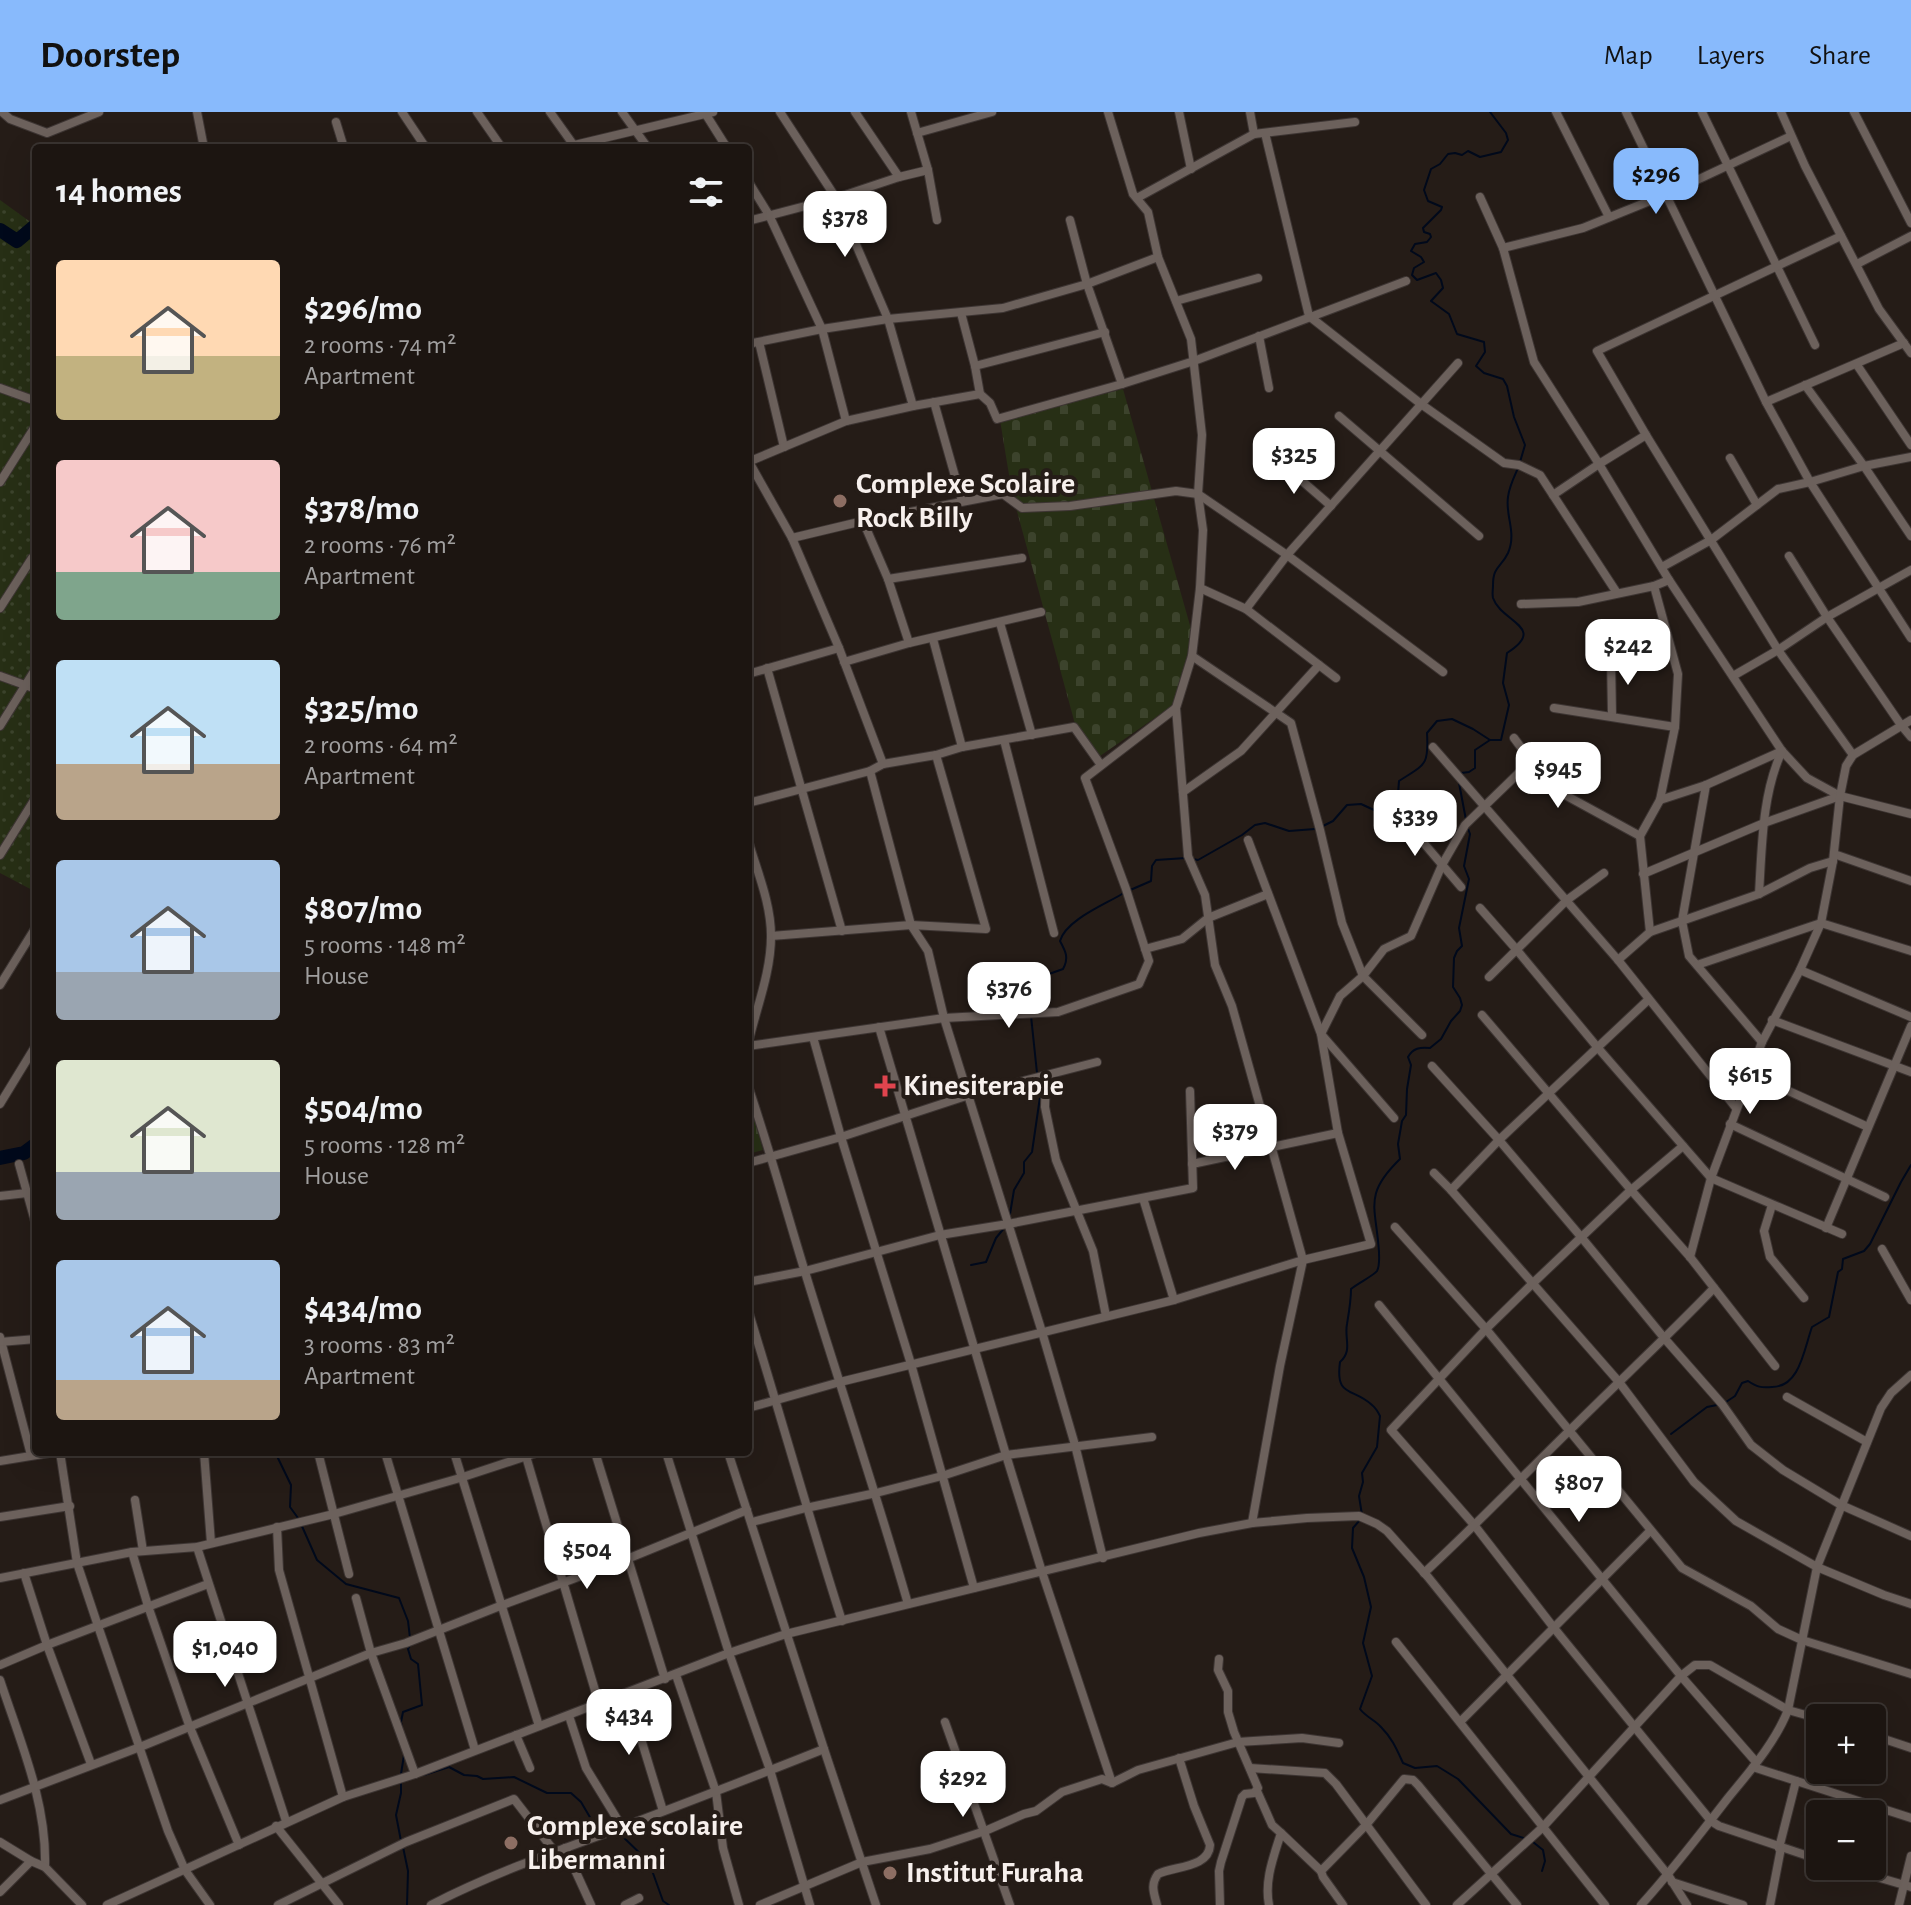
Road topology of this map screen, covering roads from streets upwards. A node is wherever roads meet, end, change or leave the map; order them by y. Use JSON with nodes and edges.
{"nodes":[{"id":1,"x":2,"y":112,"type":"edge"},
{"id":2,"x":66,"y":112,"type":"edge"},
{"id":3,"x":99,"y":112,"type":"edge"},
{"id":4,"x":197,"y":112,"type":"edge"},
{"id":5,"x":402,"y":112,"type":"edge"},
{"id":6,"x":477,"y":112,"type":"edge"},
{"id":7,"x":550,"y":112,"type":"edge"},
{"id":8,"x":622,"y":112,"type":"edge"},
{"id":9,"x":780,"y":112,"type":"edge"},
{"id":10,"x":855,"y":112,"type":"edge"},
{"id":11,"x":911,"y":112,"type":"edge"},
{"id":12,"x":992,"y":112,"type":"edge"},
{"id":13,"x":1108,"y":112,"type":"edge"},
{"id":14,"x":1179,"y":112,"type":"edge"},
{"id":15,"x":1250,"y":112,"type":"edge"},
{"id":16,"x":1556,"y":112,"type":"edge"},
{"id":17,"x":1626,"y":112,"type":"edge"},
{"id":18,"x":1702,"y":112,"type":"edge"},
{"id":19,"x":1781,"y":112,"type":"edge"},
{"id":20,"x":1854,"y":112,"type":"edge"},
{"id":21,"x":708,"y":113,"type":"edge"},
{"id":22,"x":336,"y":122,"type":"dead end"},
{"id":23,"x":1355,"y":122,"type":"dead end"},
{"id":24,"x":69,"y":124,"type":"junction"},
{"id":25,"x":635,"y":130,"type":"junction"},
{"id":26,"x":917,"y":133,"type":"junction"},
{"id":27,"x":1265,"y":133,"type":"junction"},
{"id":28,"x":1254,"y":134,"type":"junction"},
{"id":29,"x":1791,"y":136,"type":"junction"},
{"id":30,"x":203,"y":144,"type":"edge"},
{"id":31,"x":343,"y":144,"type":"edge"},
{"id":32,"x":423,"y":144,"type":"edge"},
{"id":33,"x":499,"y":144,"type":"edge"},
{"id":34,"x":572,"y":144,"type":"edge"},
{"id":35,"x":585,"y":144,"type":"edge"},
{"id":36,"x":645,"y":144,"type":"edge"},
{"id":37,"x":725,"y":144,"type":"edge"},
{"id":38,"x":1729,"y":165,"type":"junction"},
{"id":39,"x":1191,"y":169,"type":"junction"},
{"id":40,"x":928,"y":170,"type":"junction"},
{"id":41,"x":899,"y":177,"type":"junction"},
{"id":42,"x":752,"y":187,"type":"edge"},
{"id":43,"x":1667,"y":194,"type":"junction"},
{"id":44,"x":1480,"y":197,"type":"dead end"},
{"id":45,"x":836,"y":198,"type":"junction"},
{"id":46,"x":1137,"y":198,"type":"junction"},
{"id":47,"x":769,"y":215,"type":"junction"},
{"id":48,"x":1609,"y":217,"type":"junction"},
{"id":49,"x":752,"y":220,"type":"edge"},
{"id":50,"x":937,"y":220,"type":"dead end"},
{"id":51,"x":1070,"y":220,"type":"dead end"},
{"id":52,"x":1911,"y":223,"type":"edge"},
{"id":53,"x":1841,"y":236,"type":"junction"},
{"id":54,"x":1911,"y":236,"type":"edge"},
{"id":55,"x":1503,"y":248,"type":"junction"},
{"id":56,"x":1158,"y":257,"type":"junction"},
{"id":57,"x":1857,"y":264,"type":"junction"},
{"id":58,"x":1777,"y":266,"type":"junction"},
{"id":59,"x":1258,"y":278,"type":"dead end"},
{"id":60,"x":1406,"y":281,"type":"dead end"},
{"id":61,"x":1087,"y":284,"type":"junction"},
{"id":62,"x":1715,"y":296,"type":"junction"},
{"id":63,"x":1176,"y":301,"type":"junction"},
{"id":64,"x":961,"y":313,"type":"junction"},
{"id":65,"x":1309,"y":316,"type":"junction"},
{"id":66,"x":888,"y":319,"type":"junction"},
{"id":67,"x":822,"y":329,"type":"junction"},
{"id":68,"x":1105,"y":332,"type":"junction"},
{"id":69,"x":1259,"y":336,"type":"junction"},
{"id":70,"x":753,"y":343,"type":"edge"},
{"id":71,"x":1815,"y":345,"type":"dead end"},
{"id":72,"x":1909,"y":349,"type":"edge"},
{"id":73,"x":1194,"y":361,"type":"junction"},
{"id":74,"x":1458,"y":363,"type":"dead end"},
{"id":75,"x":1857,"y":365,"type":"junction"},
{"id":76,"x":975,"y":366,"type":"junction"},
{"id":77,"x":1122,"y":384,"type":"junction"},
{"id":78,"x":1805,"y":385,"type":"junction"},
{"id":79,"x":0,"y":388,"type":"edge"},
{"id":80,"x":1269,"y":388,"type":"dead end"},
{"id":81,"x":980,"y":394,"type":"junction"},
{"id":82,"x":32,"y":400,"type":"edge"},
{"id":83,"x":934,"y":402,"type":"junction"},
{"id":84,"x":1766,"y":402,"type":"junction"},
{"id":85,"x":1421,"y":404,"type":"junction"},
{"id":86,"x":913,"y":406,"type":"junction"},
{"id":87,"x":1339,"y":416,"type":"dead end"},
{"id":88,"x":846,"y":421,"type":"junction"},
{"id":89,"x":32,"y":431,"type":"edge"},
{"id":90,"x":1646,"y":435,"type":"junction"},
{"id":91,"x":1911,"y":445,"type":"edge"},
{"id":92,"x":784,"y":447,"type":"junction"},
{"id":93,"x":1379,"y":452,"type":"junction"},
{"id":94,"x":1911,"y":457,"type":"edge"},
{"id":95,"x":1730,"y":458,"type":"dead end"},
{"id":96,"x":752,"y":459,"type":"edge"},
{"id":97,"x":1279,"y":461,"type":"dead end"},
{"id":98,"x":1599,"y":464,"type":"junction"},
{"id":99,"x":1864,"y":466,"type":"junction"},
{"id":100,"x":752,"y":468,"type":"edge"},
{"id":101,"x":0,"y":482,"type":"edge"},
{"id":102,"x":1810,"y":482,"type":"junction"},
{"id":103,"x":1198,"y":494,"type":"junction"},
{"id":104,"x":1553,"y":495,"type":"junction"},
{"id":105,"x":962,"y":501,"type":"junction"},
{"id":106,"x":1757,"y":505,"type":"junction"},
{"id":107,"x":1331,"y":506,"type":"junction"},
{"id":108,"x":863,"y":521,"type":"junction"},
{"id":109,"x":1479,"y":536,"type":"dead end"},
{"id":110,"x":1911,"y":536,"type":"edge"},
{"id":111,"x":792,"y":538,"type":"junction"},
{"id":112,"x":1711,"y":540,"type":"junction"},
{"id":113,"x":1287,"y":555,"type":"junction"},
{"id":114,"x":1789,"y":556,"type":"dead end"},
{"id":115,"x":32,"y":558,"type":"dead end"},
{"id":116,"x":1022,"y":558,"type":"dead end"},
{"id":117,"x":1662,"y":567,"type":"junction"},
{"id":118,"x":1911,"y":570,"type":"edge"},
{"id":119,"x":888,"y":579,"type":"junction"},
{"id":120,"x":1669,"y":580,"type":"junction"},
{"id":121,"x":1654,"y":586,"type":"junction"},
{"id":122,"x":1200,"y":588,"type":"junction"},
{"id":123,"x":1879,"y":589,"type":"junction"},
{"id":124,"x":1617,"y":593,"type":"junction"},
{"id":125,"x":1521,"y":604,"type":"dead end"},
{"id":126,"x":0,"y":608,"type":"edge"},
{"id":127,"x":1246,"y":609,"type":"junction"},
{"id":128,"x":1041,"y":612,"type":"dead end"},
{"id":129,"x":1827,"y":617,"type":"junction"},
{"id":130,"x":1000,"y":623,"type":"junction"},
{"id":131,"x":1911,"y":638,"type":"edge"},
{"id":132,"x":933,"y":639,"type":"junction"},
{"id":133,"x":909,"y":643,"type":"junction"},
{"id":134,"x":839,"y":648,"type":"junction"},
{"id":135,"x":1778,"y":650,"type":"junction"},
{"id":136,"x":1192,"y":656,"type":"junction"},
{"id":137,"x":1611,"y":658,"type":"dead end"},
{"id":138,"x":844,"y":662,"type":"junction"},
{"id":139,"x":1319,"y":665,"type":"junction"},
{"id":140,"x":767,"y":668,"type":"junction"},
{"id":141,"x":1443,"y":672,"type":"dead end"},
{"id":142,"x":752,"y":673,"type":"edge"},
{"id":143,"x":32,"y":674,"type":"edge"},
{"id":144,"x":0,"y":676,"type":"edge"},
{"id":145,"x":1733,"y":676,"type":"junction"},
{"id":146,"x":1336,"y":678,"type":"dead end"},
{"id":147,"x":25,"y":685,"type":"junction"},
{"id":148,"x":32,"y":688,"type":"edge"},
{"id":149,"x":1176,"y":708,"type":"junction"},
{"id":150,"x":1554,"y":708,"type":"dead end"},
{"id":151,"x":1276,"y":713,"type":"junction"},
{"id":152,"x":1612,"y":716,"type":"junction"},
{"id":153,"x":1911,"y":720,"type":"edge"},
{"id":154,"x":1901,"y":725,"type":"junction"},
{"id":155,"x":0,"y":726,"type":"edge"},
{"id":156,"x":1675,"y":727,"type":"junction"},
{"id":157,"x":1032,"y":735,"type":"junction"},
{"id":158,"x":1911,"y":737,"type":"edge"},
{"id":159,"x":1514,"y":738,"type":"dead end"},
{"id":160,"x":1004,"y":740,"type":"junction"},
{"id":161,"x":962,"y":747,"type":"junction"},
{"id":162,"x":1433,"y":747,"type":"dead end"},
{"id":163,"x":1782,"y":751,"type":"junction"},
{"id":164,"x":936,"y":755,"type":"junction"},
{"id":165,"x":1853,"y":755,"type":"junction"},
{"id":166,"x":1531,"y":761,"type":"junction"},
{"id":167,"x":883,"y":764,"type":"junction"},
{"id":168,"x":1101,"y":765,"type":"junction"},
{"id":169,"x":870,"y":771,"type":"junction"},
{"id":170,"x":1706,"y":785,"type":"junction"},
{"id":171,"x":801,"y":789,"type":"junction"},
{"id":172,"x":1183,"y":792,"type":"junction"},
{"id":173,"x":1840,"y":796,"type":"junction"},
{"id":174,"x":1660,"y":800,"type":"junction"},
{"id":175,"x":752,"y":802,"type":"edge"},
{"id":176,"x":32,"y":803,"type":"edge"},
{"id":177,"x":1485,"y":806,"type":"junction"},
{"id":178,"x":1394,"y":808,"type":"dead end"},
{"id":179,"x":1911,"y":814,"type":"edge"},
{"id":180,"x":1764,"y":823,"type":"junction"},
{"id":181,"x":1640,"y":836,"type":"junction"},
{"id":182,"x":1248,"y":840,"type":"dead end"},
{"id":183,"x":1694,"y":853,"type":"junction"},
{"id":184,"x":752,"y":854,"type":"edge"},
{"id":185,"x":0,"y":855,"type":"edge"},
{"id":186,"x":1834,"y":857,"type":"junction"},
{"id":187,"x":1442,"y":865,"type":"junction"},
{"id":188,"x":1604,"y":873,"type":"dead end"},
{"id":189,"x":1643,"y":874,"type":"junction"},
{"id":190,"x":1911,"y":881,"type":"edge"},
{"id":191,"x":1461,"y":887,"type":"dead end"},
{"id":192,"x":1268,"y":894,"type":"junction"},
{"id":193,"x":1759,"y":894,"type":"junction"},
{"id":194,"x":1567,"y":900,"type":"junction"},
{"id":195,"x":1480,"y":908,"type":"dead end"},
{"id":196,"x":1208,"y":918,"type":"junction"},
{"id":197,"x":1682,"y":921,"type":"junction"},
{"id":198,"x":1821,"y":923,"type":"junction"},
{"id":199,"x":911,"y":925,"type":"junction"},
{"id":200,"x":842,"y":931,"type":"junction"},
{"id":201,"x":1650,"y":932,"type":"junction"},
{"id":202,"x":32,"y":933,"type":"edge"},
{"id":203,"x":1054,"y":933,"type":"dead end"},
{"id":204,"x":771,"y":936,"type":"junction"},
{"id":205,"x":1145,"y":949,"type":"junction"},
{"id":206,"x":1516,"y":949,"type":"junction"},
{"id":207,"x":1911,"y":951,"type":"edge"},
{"id":208,"x":1618,"y":960,"type":"junction"},
{"id":209,"x":1697,"y":965,"type":"junction"},
{"id":210,"x":1800,"y":970,"type":"junction"},
{"id":211,"x":1363,"y":976,"type":"junction"},
{"id":212,"x":1489,"y":977,"type":"dead end"},
{"id":213,"x":0,"y":985,"type":"edge"},
{"id":214,"x":1648,"y":1000,"type":"junction"},
{"id":215,"x":1482,"y":1015,"type":"dead end"},
{"id":216,"x":1911,"y":1017,"type":"edge"},
{"id":217,"x":944,"y":1018,"type":"junction"},
{"id":218,"x":1772,"y":1020,"type":"junction"},
{"id":219,"x":1911,"y":1026,"type":"edge"},
{"id":220,"x":879,"y":1027,"type":"junction"},
{"id":221,"x":752,"y":1030,"type":"edge"},
{"id":222,"x":1321,"y":1034,"type":"junction"},
{"id":223,"x":1422,"y":1035,"type":"dead end"},
{"id":224,"x":813,"y":1037,"type":"junction"},
{"id":225,"x":1762,"y":1042,"type":"junction"},
{"id":226,"x":752,"y":1045,"type":"edge"},
{"id":227,"x":1598,"y":1048,"type":"junction"},
{"id":228,"x":32,"y":1052,"type":"edge"},
{"id":229,"x":1097,"y":1062,"type":"dead end"},
{"id":230,"x":1893,"y":1065,"type":"junction"},
{"id":231,"x":1432,"y":1066,"type":"dead end"},
{"id":232,"x":1911,"y":1072,"type":"edge"},
{"id":233,"x":1751,"y":1074,"type":"junction"},
{"id":234,"x":1041,"y":1076,"type":"junction"},
{"id":235,"x":1190,"y":1091,"type":"dead end"},
{"id":236,"x":1549,"y":1093,"type":"junction"},
{"id":237,"x":969,"y":1095,"type":"junction"},
{"id":238,"x":752,"y":1098,"type":"edge"},
{"id":239,"x":0,"y":1104,"type":"edge"},
{"id":240,"x":1736,"y":1108,"type":"junction"},
{"id":241,"x":906,"y":1115,"type":"junction"},
{"id":242,"x":1394,"y":1118,"type":"dead end"},
{"id":243,"x":1730,"y":1124,"type":"junction"},
{"id":244,"x":1868,"y":1127,"type":"junction"},
{"id":245,"x":1338,"y":1133,"type":"junction"},
{"id":246,"x":841,"y":1137,"type":"junction"},
{"id":247,"x":1499,"y":1140,"type":"junction"},
{"id":248,"x":1683,"y":1146,"type":"junction"},
{"id":249,"x":1272,"y":1148,"type":"junction"},
{"id":250,"x":772,"y":1156,"type":"junction"},
{"id":251,"x":752,"y":1162,"type":"edge"},
{"id":252,"x":19,"y":1164,"type":"dead end"},
{"id":253,"x":1192,"y":1164,"type":"junction"},
{"id":254,"x":1434,"y":1173,"type":"dead end"},
{"id":255,"x":1711,"y":1178,"type":"junction"},
{"id":256,"x":1846,"y":1178,"type":"junction"},
{"id":257,"x":1451,"y":1190,"type":"junction"},
{"id":258,"x":1631,"y":1190,"type":"junction"},
{"id":259,"x":31,"y":1192,"type":"edge"},
{"id":260,"x":0,"y":1196,"type":"edge"},
{"id":261,"x":1885,"y":1197,"type":"dead end"},
{"id":262,"x":1143,"y":1198,"type":"junction"},
{"id":263,"x":1772,"y":1205,"type":"junction"},
{"id":264,"x":1077,"y":1210,"type":"junction"},
{"id":265,"x":1008,"y":1224,"type":"junction"},
{"id":266,"x":1395,"y":1227,"type":"dead end"},
{"id":267,"x":1826,"y":1228,"type":"junction"},
{"id":268,"x":1842,"y":1234,"type":"dead end"},
{"id":269,"x":940,"y":1235,"type":"junction"},
{"id":270,"x":1582,"y":1238,"type":"junction"},
{"id":271,"x":1882,"y":1249,"type":"dead end"},
{"id":272,"x":876,"y":1252,"type":"junction"},
{"id":273,"x":1690,"y":1257,"type":"junction"},
{"id":274,"x":1303,"y":1260,"type":"junction"},
{"id":275,"x":805,"y":1271,"type":"junction"},
{"id":276,"x":1911,"y":1273,"type":"edge"},
{"id":277,"x":1899,"y":1280,"type":"junction"},
{"id":278,"x":752,"y":1281,"type":"edge"},
{"id":279,"x":1532,"y":1284,"type":"junction"},
{"id":280,"x":1714,"y":1288,"type":"junction"},
{"id":281,"x":1804,"y":1298,"type":"dead end"},
{"id":282,"x":1174,"y":1300,"type":"junction"},
{"id":283,"x":1911,"y":1300,"type":"edge"},
{"id":284,"x":1379,"y":1305,"type":"dead end"},
{"id":285,"x":1106,"y":1316,"type":"junction"},
{"id":286,"x":752,"y":1323,"type":"edge"},
{"id":287,"x":1486,"y":1329,"type":"junction"},
{"id":288,"x":1042,"y":1332,"type":"junction"},
{"id":289,"x":32,"y":1339,"type":"edge"},
{"id":290,"x":1665,"y":1339,"type":"junction"},
{"id":291,"x":1,"y":1341,"type":"edge"},
{"id":292,"x":975,"y":1350,"type":"junction"},
{"id":293,"x":911,"y":1364,"type":"junction"},
{"id":294,"x":1775,"y":1366,"type":"dead end"},
{"id":295,"x":1911,"y":1375,"type":"edge"},
{"id":296,"x":1440,"y":1380,"type":"junction"},
{"id":297,"x":840,"y":1382,"type":"junction"},
{"id":298,"x":1619,"y":1382,"type":"junction"},
{"id":299,"x":1787,"y":1397,"type":"dead end"},
{"id":300,"x":776,"y":1401,"type":"junction"},
{"id":301,"x":752,"y":1407,"type":"edge"},
{"id":302,"x":1569,"y":1431,"type":"junction"},
{"id":303,"x":1152,"y":1437,"type":"dead end"},
{"id":304,"x":1867,"y":1442,"type":"junction"},
{"id":305,"x":1075,"y":1445,"type":"junction"},
{"id":306,"x":31,"y":1455,"type":"joint"},
{"id":307,"x":1006,"y":1455,"type":"junction"},
{"id":308,"x":59,"y":1456,"type":"edge"},
{"id":309,"x":204,"y":1456,"type":"edge"},
{"id":310,"x":319,"y":1456,"type":"edge"},
{"id":311,"x":386,"y":1456,"type":"edge"},
{"id":312,"x":455,"y":1456,"type":"edge"},
{"id":313,"x":520,"y":1456,"type":"edge"},
{"id":314,"x":527,"y":1456,"type":"edge"},
{"id":315,"x":596,"y":1456,"type":"edge"},
{"id":316,"x":667,"y":1456,"type":"edge"},
{"id":317,"x":729,"y":1456,"type":"edge"},
{"id":318,"x":0,"y":1461,"type":"edge"},
{"id":319,"x":942,"y":1476,"type":"junction"},
{"id":320,"x":460,"y":1478,"type":"junction"},
{"id":321,"x":1521,"y":1479,"type":"junction"},
{"id":322,"x":876,"y":1493,"type":"junction"},
{"id":323,"x":397,"y":1496,"type":"junction"},
{"id":324,"x":135,"y":1500,"type":"dead end"},
{"id":325,"x":1841,"y":1505,"type":"junction"},
{"id":326,"x":70,"y":1506,"type":"junction"},
{"id":327,"x":806,"y":1508,"type":"junction"},
{"id":328,"x":747,"y":1510,"type":"junction"},
{"id":329,"x":334,"y":1514,"type":"junction"},
{"id":330,"x":0,"y":1517,"type":"edge"},
{"id":331,"x":752,"y":1522,"type":"junction"},
{"id":332,"x":1252,"y":1523,"type":"junction"},
{"id":333,"x":1475,"y":1526,"type":"junction"},
{"id":334,"x":277,"y":1527,"type":"junction"},
{"id":335,"x":1650,"y":1531,"type":"junction"},
{"id":336,"x":690,"y":1533,"type":"junction"},
{"id":337,"x":1911,"y":1536,"type":"edge"},
{"id":338,"x":211,"y":1543,"type":"junction"},
{"id":339,"x":197,"y":1547,"type":"junction"},
{"id":340,"x":143,"y":1551,"type":"junction"},
{"id":341,"x":132,"y":1552,"type":"junction"},
{"id":342,"x":1103,"y":1558,"type":"junction"},
{"id":343,"x":627,"y":1559,"type":"junction"},
{"id":344,"x":77,"y":1563,"type":"junction"},
{"id":345,"x":1817,"y":1567,"type":"junction"},
{"id":346,"x":1042,"y":1572,"type":"junction"},
{"id":347,"x":24,"y":1573,"type":"junction"},
{"id":348,"x":1424,"y":1573,"type":"junction"},
{"id":349,"x":349,"y":1574,"type":"dead end"},
{"id":350,"x":0,"y":1578,"type":"edge"},
{"id":351,"x":1602,"y":1578,"type":"junction"},
{"id":352,"x":565,"y":1582,"type":"junction"},
{"id":353,"x":208,"y":1584,"type":"junction"},
{"id":354,"x":974,"y":1588,"type":"junction"},
{"id":355,"x":356,"y":1598,"type":"dead end"},
{"id":356,"x":908,"y":1604,"type":"junction"},
{"id":357,"x":1911,"y":1604,"type":"edge"},
{"id":358,"x":148,"y":1606,"type":"junction"},
{"id":359,"x":500,"y":1606,"type":"junction"},
{"id":360,"x":842,"y":1621,"type":"junction"},
{"id":361,"x":98,"y":1626,"type":"junction"},
{"id":362,"x":1554,"y":1628,"type":"junction"},
{"id":363,"x":438,"y":1631,"type":"junction"},
{"id":364,"x":786,"y":1634,"type":"junction"},
{"id":365,"x":1802,"y":1640,"type":"junction"},
{"id":366,"x":1396,"y":1642,"type":"dead end"},
{"id":367,"x":47,"y":1645,"type":"junction"},
{"id":368,"x":371,"y":1653,"type":"junction"},
{"id":369,"x":729,"y":1653,"type":"junction"},
{"id":370,"x":1219,"y":1659,"type":"dead end"},
{"id":371,"x":0,"y":1665,"type":"edge"},
{"id":372,"x":1911,"y":1674,"type":"edge"},
{"id":373,"x":676,"y":1675,"type":"junction"},
{"id":374,"x":1506,"y":1676,"type":"junction"},
{"id":375,"x":1681,"y":1676,"type":"junction"},
{"id":376,"x":311,"y":1678,"type":"junction"},
{"id":377,"x":665,"y":1679,"type":"junction"},
{"id":378,"x":0,"y":1680,"type":"edge"},
{"id":379,"x":627,"y":1693,"type":"junction"},
{"id":380,"x":247,"y":1703,"type":"junction"},
{"id":381,"x":599,"y":1704,"type":"junction"},
{"id":382,"x":1788,"y":1710,"type":"junction"},
{"id":383,"x":1806,"y":1715,"type":"edge"},
{"id":384,"x":569,"y":1716,"type":"junction"},
{"id":385,"x":945,"y":1722,"type":"dead end"},
{"id":386,"x":1460,"y":1722,"type":"junction"},
{"id":387,"x":189,"y":1725,"type":"junction"},
{"id":388,"x":539,"y":1726,"type":"junction"},
{"id":389,"x":1635,"y":1726,"type":"junction"},
{"id":390,"x":516,"y":1735,"type":"junction"},
{"id":391,"x":1886,"y":1740,"type":"edge"},
{"id":392,"x":1238,"y":1742,"type":"junction"},
{"id":393,"x":1339,"y":1743,"type":"dead end"},
{"id":394,"x":140,"y":1747,"type":"junction"},
{"id":395,"x":1911,"y":1748,"type":"edge"},
{"id":396,"x":824,"y":1749,"type":"junction"},
{"id":397,"x":475,"y":1750,"type":"junction"},
{"id":398,"x":1179,"y":1758,"type":"junction"},
{"id":399,"x":91,"y":1764,"type":"junction"},
{"id":400,"x":1754,"y":1765,"type":"junction"},
{"id":401,"x":530,"y":1768,"type":"dead end"},
{"id":402,"x":1250,"y":1768,"type":"junction"},
{"id":403,"x":770,"y":1770,"type":"junction"},
{"id":404,"x":415,"y":1774,"type":"junction"},
{"id":405,"x":1588,"y":1776,"type":"junction"},
{"id":406,"x":1796,"y":1781,"type":"junction"},
{"id":407,"x":1112,"y":1783,"type":"junction"},
{"id":408,"x":36,"y":1787,"type":"junction"},
{"id":409,"x":1257,"y":1791,"type":"junction"},
{"id":410,"x":716,"y":1792,"type":"junction"},
{"id":411,"x":343,"y":1797,"type":"junction"},
{"id":412,"x":0,"y":1800,"type":"edge"},
{"id":413,"x":663,"y":1811,"type":"junction"},
{"id":414,"x":1911,"y":1818,"type":"edge"},
{"id":415,"x":286,"y":1821,"type":"junction"},
{"id":416,"x":1711,"y":1821,"type":"junction"},
{"id":417,"x":1366,"y":1825,"type":"junction"},
{"id":418,"x":276,"y":1826,"type":"junction"},
{"id":419,"x":622,"y":1827,"type":"junction"},
{"id":420,"x":1543,"y":1827,"type":"junction"},
{"id":421,"x":985,"y":1831,"type":"junction"},
{"id":422,"x":1281,"y":1833,"type":"junction"},
{"id":423,"x":0,"y":1842,"type":"edge"},
{"id":424,"x":239,"y":1845,"type":"junction"},
{"id":425,"x":565,"y":1848,"type":"junction"},
{"id":426,"x":1780,"y":1848,"type":"junction"},
{"id":427,"x":555,"y":1852,"type":"junction"},
{"id":428,"x":1806,"y":1856,"type":"edge"},
{"id":429,"x":1911,"y":1856,"type":"edge"},
{"id":430,"x":31,"y":1861,"type":"junction"},
{"id":431,"x":862,"y":1862,"type":"junction"},
{"id":432,"x":45,"y":1867,"type":"junction"},
{"id":433,"x":185,"y":1870,"type":"junction"},
{"id":434,"x":1321,"y":1871,"type":"junction"},
{"id":435,"x":1491,"y":1873,"type":"junction"},
{"id":436,"x":1669,"y":1878,"type":"junction"},
{"id":437,"x":1886,"y":1880,"type":"edge"},
{"id":438,"x":321,"y":1883,"type":"junction"},
{"id":439,"x":803,"y":1886,"type":"junction"},
{"id":440,"x":1908,"y":1886,"type":"edge"},
{"id":441,"x":0,"y":1892,"type":"edge"},
{"id":442,"x":639,"y":1898,"type":"dead end"},
{"id":443,"x":82,"y":1905,"type":"edge"},
{"id":444,"x":107,"y":1905,"type":"edge"},
{"id":445,"x":210,"y":1905,"type":"edge"},
{"id":446,"x":278,"y":1905,"type":"edge"},
{"id":447,"x":339,"y":1905,"type":"edge"},
{"id":448,"x":431,"y":1905,"type":"edge"},
{"id":449,"x":591,"y":1905,"type":"edge"},
{"id":450,"x":625,"y":1905,"type":"edge"},
{"id":451,"x":739,"y":1905,"type":"edge"},
{"id":452,"x":760,"y":1905,"type":"edge"},
{"id":453,"x":810,"y":1905,"type":"edge"},
{"id":454,"x":876,"y":1905,"type":"edge"},
{"id":455,"x":1010,"y":1905,"type":"edge"},
{"id":456,"x":1157,"y":1905,"type":"edge"},
{"id":457,"x":1220,"y":1905,"type":"edge"},
{"id":458,"x":1269,"y":1905,"type":"edge"},
{"id":459,"x":1343,"y":1905,"type":"edge"},
{"id":460,"x":1426,"y":1905,"type":"edge"},
{"id":461,"x":1457,"y":1905,"type":"edge"},
{"id":462,"x":1517,"y":1905,"type":"edge"},
{"id":463,"x":1605,"y":1905,"type":"edge"},
{"id":464,"x":1641,"y":1905,"type":"edge"},
{"id":465,"x":1687,"y":1905,"type":"edge"},
{"id":466,"x":1743,"y":1905,"type":"edge"},
{"id":467,"x":1770,"y":1905,"type":"edge"},
{"id":468,"x":1899,"y":1905,"type":"edge"}],
"edges":[{"from":1,"to":24,"type":"street"},
{"from":2,"to":24,"type":"street"},
{"from":3,"to":24,"type":"street"},
{"from":4,"to":30,"type":"street"},
{"from":5,"to":32,"type":"street"},
{"from":6,"to":33,"type":"street"},
{"from":7,"to":34,"type":"street"},
{"from":8,"to":25,"type":"street"},
{"from":9,"to":45,"type":"street"},
{"from":10,"to":41,"type":"street"},
{"from":11,"to":26,"type":"street"},
{"from":12,"to":26,"type":"street"},
{"from":13,"to":46,"type":"street"},
{"from":14,"to":39,"type":"street"},
{"from":15,"to":28,"type":"street"},
{"from":16,"to":48,"type":"street"},
{"from":17,"to":43,"type":"street"},
{"from":18,"to":38,"type":"street"},
{"from":19,"to":29,"type":"street"},
{"from":20,"to":52,"type":"street"},
{"from":21,"to":25,"type":"street"},
{"from":21,"to":37,"type":"street"},
{"from":22,"to":31,"type":"street"},
{"from":23,"to":27,"type":"street"},
{"from":25,"to":35,"type":"street"},
{"from":25,"to":36,"type":"street"},
{"from":26,"to":40,"type":"street"},
{"from":27,"to":28,"type":"street"},
{"from":27,"to":65,"type":"street"},
{"from":28,"to":39,"type":"street"},
{"from":29,"to":38,"type":"street"},
{"from":29,"to":53,"type":"street"},
{"from":38,"to":43,"type":"street"},
{"from":38,"to":58,"type":"street"},
{"from":39,"to":46,"type":"street"},
{"from":40,"to":41,"type":"street"},
{"from":40,"to":50,"type":"street"},
{"from":41,"to":45,"type":"street"},
{"from":42,"to":47,"type":"street"},
{"from":43,"to":48,"type":"street"},
{"from":43,"to":62,"type":"street"},
{"from":44,"to":55,"type":"street"},
{"from":45,"to":47,"type":"street"},
{"from":45,"to":66,"type":"street"},
{"from":46,"to":56,"type":"street"},
{"from":47,"to":49,"type":"street"},
{"from":47,"to":67,"type":"street"},
{"from":48,"to":55,"type":"street"},
{"from":51,"to":61,"type":"street"},
{"from":53,"to":57,"type":"street"},
{"from":53,"to":58,"type":"street"},
{"from":54,"to":57,"type":"street"},
{"from":55,"to":98,"type":"street"},
{"from":56,"to":61,"type":"street"},
{"from":56,"to":63,"type":"street"},
{"from":57,"to":72,"type":"street"},
{"from":58,"to":62,"type":"street"},
{"from":58,"to":71,"type":"street"},
{"from":59,"to":63,"type":"street"},
{"from":60,"to":65,"type":"street"},
{"from":61,"to":64,"type":"street"},
{"from":61,"to":68,"type":"street"},
{"from":62,"to":84,"type":"street"},
{"from":62,"to":90,"type":"street"},
{"from":63,"to":73,"type":"street"},
{"from":64,"to":66,"type":"street"},
{"from":64,"to":76,"type":"street"},
{"from":65,"to":69,"type":"street"},
{"from":65,"to":85,"type":"street"},
{"from":66,"to":67,"type":"street"},
{"from":66,"to":86,"type":"street"},
{"from":67,"to":70,"type":"street"},
{"from":67,"to":88,"type":"street"},
{"from":68,"to":76,"type":"street"},
{"from":68,"to":77,"type":"street"},
{"from":69,"to":73,"type":"street"},
{"from":69,"to":80,"type":"street"},
{"from":70,"to":92,"type":"street"},
{"from":72,"to":75,"type":"street"},
{"from":73,"to":77,"type":"street"},
{"from":73,"to":103,"type":"street"},
{"from":74,"to":85,"type":"street"},
{"from":75,"to":78,"type":"street"},
{"from":75,"to":91,"type":"street"},
{"from":76,"to":81,"type":"street"},
{"from":77,"to":81,"type":"street"},
{"from":78,"to":84,"type":"street"},
{"from":78,"to":99,"type":"street"},
{"from":79,"to":82,"type":"street"},
{"from":81,"to":83,"type":"street"},
{"from":83,"to":86,"type":"street"},
{"from":83,"to":105,"type":"street"},
{"from":84,"to":102,"type":"street"},
{"from":85,"to":93,"type":"street"},
{"from":85,"to":104,"type":"street"},
{"from":86,"to":88,"type":"street"},
{"from":87,"to":93,"type":"street"},
{"from":88,"to":92,"type":"street"},
{"from":89,"to":101,"type":"street"},
{"from":90,"to":98,"type":"street"},
{"from":90,"to":112,"type":"street"},
{"from":92,"to":96,"type":"street"},
{"from":93,"to":107,"type":"street"},
{"from":93,"to":109,"type":"street"},
{"from":94,"to":99,"type":"street"},
{"from":95,"to":106,"type":"street"},
{"from":97,"to":107,"type":"street"},
{"from":98,"to":104,"type":"street"},
{"from":98,"to":117,"type":"street"},
{"from":99,"to":102,"type":"street"},
{"from":99,"to":110,"type":"street"},
{"from":100,"to":111,"type":"street"},
{"from":102,"to":106,"type":"street"},
{"from":102,"to":123,"type":"street"},
{"from":103,"to":105,"type":"street"},
{"from":103,"to":113,"type":"street"},
{"from":103,"to":122,"type":"street"},
{"from":104,"to":124,"type":"street"},
{"from":105,"to":108,"type":"street"},
{"from":106,"to":112,"type":"street"},
{"from":107,"to":113,"type":"street"},
{"from":108,"to":111,"type":"street"},
{"from":108,"to":119,"type":"street"},
{"from":111,"to":134,"type":"street"},
{"from":112,"to":117,"type":"street"},
{"from":112,"to":135,"type":"street"},
{"from":113,"to":127,"type":"street"},
{"from":113,"to":141,"type":"street"},
{"from":114,"to":129,"type":"street"},
{"from":115,"to":126,"type":"street"},
{"from":116,"to":119,"type":"street"},
{"from":117,"to":120,"type":"street"},
{"from":118,"to":123,"type":"street"},
{"from":119,"to":133,"type":"street"},
{"from":120,"to":121,"type":"street"},
{"from":120,"to":145,"type":"street"},
{"from":121,"to":124,"type":"street"},
{"from":121,"to":156,"type":"street"},
{"from":122,"to":127,"type":"street"},
{"from":122,"to":136,"type":"street"},
{"from":123,"to":129,"type":"street"},
{"from":123,"to":131,"type":"street"},
{"from":124,"to":125,"type":"street"},
{"from":127,"to":139,"type":"street"},
{"from":128,"to":130,"type":"street"},
{"from":129,"to":135,"type":"street"},
{"from":129,"to":154,"type":"street"},
{"from":130,"to":132,"type":"street"},
{"from":130,"to":157,"type":"street"},
{"from":132,"to":133,"type":"street"},
{"from":132,"to":161,"type":"street"},
{"from":133,"to":138,"type":"street"},
{"from":134,"to":138,"type":"street"},
{"from":134,"to":140,"type":"street"},
{"from":135,"to":145,"type":"street"},
{"from":135,"to":165,"type":"street"},
{"from":136,"to":149,"type":"street"},
{"from":136,"to":151,"type":"street"},
{"from":137,"to":152,"type":"street"},
{"from":138,"to":167,"type":"street"},
{"from":139,"to":146,"type":"street"},
{"from":139,"to":151,"type":"street"},
{"from":140,"to":142,"type":"street"},
{"from":140,"to":171,"type":"street"},
{"from":143,"to":147,"type":"street"},
{"from":144,"to":147,"type":"street"},
{"from":145,"to":163,"type":"street"},
{"from":147,"to":148,"type":"street"},
{"from":147,"to":155,"type":"street"},
{"from":149,"to":168,"type":"street"},
{"from":149,"to":172,"type":"street"},
{"from":150,"to":152,"type":"street"},
{"from":151,"to":172,"type":"street"},
{"from":151,"to":211,"type":"street"},
{"from":152,"to":156,"type":"street"},
{"from":153,"to":154,"type":"street"},
{"from":154,"to":158,"type":"street"},
{"from":154,"to":165,"type":"street"},
{"from":156,"to":174,"type":"street"},
{"from":157,"to":160,"type":"street"},
{"from":157,"to":168,"type":"street"},
{"from":159,"to":166,"type":"street"},
{"from":160,"to":161,"type":"street"},
{"from":160,"to":203,"type":"street"},
{"from":161,"to":164,"type":"street"},
{"from":162,"to":177,"type":"street"},
{"from":163,"to":170,"type":"street"},
{"from":163,"to":173,"type":"street"},
{"from":163,"to":180,"type":"street"},
{"from":164,"to":167,"type":"street"},
{"from":164,"to":199,"type":"street"},
{"from":165,"to":173,"type":"street"},
{"from":166,"to":177,"type":"street"},
{"from":166,"to":181,"type":"street"},
{"from":167,"to":169,"type":"street"},
{"from":168,"to":205,"type":"street"},
{"from":169,"to":171,"type":"street"},
{"from":169,"to":199,"type":"street"},
{"from":170,"to":174,"type":"street"},
{"from":170,"to":183,"type":"street"},
{"from":171,"to":175,"type":"street"},
{"from":171,"to":200,"type":"street"},
{"from":172,"to":196,"type":"street"},
{"from":173,"to":179,"type":"street"},
{"from":173,"to":180,"type":"street"},
{"from":173,"to":186,"type":"street"},
{"from":174,"to":181,"type":"street"},
{"from":176,"to":185,"type":"street"},
{"from":177,"to":187,"type":"street"},
{"from":177,"to":194,"type":"street"},
{"from":178,"to":187,"type":"street"},
{"from":180,"to":183,"type":"street"},
{"from":180,"to":193,"type":"street"},
{"from":181,"to":189,"type":"street"},
{"from":182,"to":192,"type":"street"},
{"from":183,"to":189,"type":"street"},
{"from":183,"to":197,"type":"street"},
{"from":184,"to":204,"type":"street"},
{"from":186,"to":190,"type":"street"},
{"from":186,"to":193,"type":"street"},
{"from":186,"to":198,"type":"street"},
{"from":187,"to":191,"type":"street"},
{"from":187,"to":211,"type":"street"},
{"from":188,"to":194,"type":"street"},
{"from":189,"to":201,"type":"street"},
{"from":192,"to":196,"type":"street"},
{"from":192,"to":222,"type":"street"},
{"from":193,"to":197,"type":"street"},
{"from":194,"to":206,"type":"street"},
{"from":194,"to":208,"type":"street"},
{"from":195,"to":206,"type":"street"},
{"from":196,"to":205,"type":"street"},
{"from":196,"to":249,"type":"street"},
{"from":197,"to":201,"type":"street"},
{"from":197,"to":209,"type":"street"},
{"from":198,"to":207,"type":"street"},
{"from":198,"to":209,"type":"street"},
{"from":198,"to":210,"type":"street"},
{"from":199,"to":200,"type":"street"},
{"from":199,"to":217,"type":"street"},
{"from":200,"to":204,"type":"street"},
{"from":201,"to":208,"type":"street"},
{"from":202,"to":213,"type":"street"},
{"from":204,"to":221,"type":"street"},
{"from":205,"to":217,"type":"street"},
{"from":206,"to":212,"type":"street"},
{"from":206,"to":227,"type":"street"},
{"from":208,"to":214,"type":"street"},
{"from":209,"to":225,"type":"street"},
{"from":210,"to":216,"type":"street"},
{"from":210,"to":218,"type":"street"},
{"from":211,"to":222,"type":"street"},
{"from":211,"to":223,"type":"street"},
{"from":214,"to":227,"type":"street"},
{"from":214,"to":240,"type":"street"},
{"from":215,"to":236,"type":"street"},
{"from":217,"to":220,"type":"street"},
{"from":217,"to":237,"type":"street"},
{"from":218,"to":225,"type":"street"},
{"from":218,"to":230,"type":"street"},
{"from":219,"to":230,"type":"street"},
{"from":220,"to":224,"type":"street"},
{"from":220,"to":241,"type":"street"},
{"from":222,"to":242,"type":"street"},
{"from":222,"to":245,"type":"street"},
{"from":224,"to":226,"type":"street"},
{"from":224,"to":246,"type":"street"},
{"from":225,"to":233,"type":"street"},
{"from":227,"to":236,"type":"street"},
{"from":227,"to":248,"type":"street"},
{"from":228,"to":239,"type":"street"},
{"from":229,"to":234,"type":"street"},
{"from":230,"to":232,"type":"street"},
{"from":230,"to":244,"type":"street"},
{"from":231,"to":247,"type":"street"},
{"from":233,"to":240,"type":"street"},
{"from":233,"to":244,"type":"street"},
{"from":234,"to":237,"type":"street"},
{"from":234,"to":264,"type":"street"},
{"from":235,"to":253,"type":"street"},
{"from":236,"to":247,"type":"street"},
{"from":236,"to":258,"type":"street"},
{"from":237,"to":241,"type":"street"},
{"from":237,"to":265,"type":"street"},
{"from":238,"to":250,"type":"street"},
{"from":240,"to":243,"type":"street"},
{"from":241,"to":246,"type":"street"},
{"from":241,"to":269,"type":"street"},
{"from":243,"to":255,"type":"street"},
{"from":243,"to":256,"type":"street"},
{"from":244,"to":256,"type":"street"},
{"from":245,"to":249,"type":"street"},
{"from":245,"to":274,"type":"street"},
{"from":246,"to":250,"type":"street"},
{"from":246,"to":272,"type":"street"},
{"from":247,"to":257,"type":"street"},
{"from":247,"to":270,"type":"street"},
{"from":248,"to":255,"type":"street"},
{"from":248,"to":258,"type":"street"},
{"from":249,"to":253,"type":"street"},
{"from":249,"to":274,"type":"street"},
{"from":250,"to":251,"type":"street"},
{"from":250,"to":275,"type":"street"},
{"from":252,"to":259,"type":"street"},
{"from":253,"to":262,"type":"street"},
{"from":254,"to":257,"type":"street"},
{"from":255,"to":263,"type":"street"},
{"from":255,"to":273,"type":"street"},
{"from":256,"to":261,"type":"street"},
{"from":256,"to":267,"type":"street"},
{"from":257,"to":279,"type":"street"},
{"from":258,"to":270,"type":"street"},
{"from":258,"to":273,"type":"street"},
{"from":259,"to":260,"type":"street"},
{"from":262,"to":264,"type":"street"},
{"from":262,"to":282,"type":"street"},
{"from":263,"to":267,"type":"street"},
{"from":263,"to":281,"type":"street"},
{"from":264,"to":265,"type":"street"},
{"from":264,"to":285,"type":"street"},
{"from":265,"to":269,"type":"street"},
{"from":265,"to":288,"type":"street"},
{"from":266,"to":287,"type":"street"},
{"from":267,"to":268,"type":"street"},
{"from":269,"to":272,"type":"street"},
{"from":269,"to":292,"type":"street"},
{"from":270,"to":279,"type":"street"},
{"from":270,"to":290,"type":"street"},
{"from":271,"to":277,"type":"street"},
{"from":272,"to":275,"type":"street"},
{"from":272,"to":293,"type":"street"},
{"from":273,"to":280,"type":"street"},
{"from":274,"to":282,"type":"street"},
{"from":274,"to":332,"type":"street"},
{"from":275,"to":278,"type":"street"},
{"from":275,"to":297,"type":"street"},
{"from":276,"to":277,"type":"street"},
{"from":277,"to":283,"type":"street"},
{"from":279,"to":287,"type":"street"},
{"from":279,"to":298,"type":"street"},
{"from":280,"to":290,"type":"street"},
{"from":280,"to":294,"type":"street"},
{"from":282,"to":285,"type":"street"},
{"from":284,"to":296,"type":"street"},
{"from":285,"to":288,"type":"street"},
{"from":286,"to":300,"type":"street"},
{"from":287,"to":296,"type":"street"},
{"from":287,"to":302,"type":"street"},
{"from":288,"to":292,"type":"street"},
{"from":288,"to":305,"type":"street"},
{"from":289,"to":291,"type":"street"},
{"from":290,"to":298,"type":"street"},
{"from":290,"to":325,"type":"street"},
{"from":291,"to":306,"type":"street"},
{"from":292,"to":293,"type":"street"},
{"from":292,"to":307,"type":"street"},
{"from":293,"to":297,"type":"street"},
{"from":293,"to":319,"type":"street"},
{"from":295,"to":304,"type":"street"},
{"from":296,"to":321,"type":"street"},
{"from":296,"to":333,"type":"street"},
{"from":297,"to":300,"type":"street"},
{"from":297,"to":322,"type":"street"},
{"from":298,"to":302,"type":"street"},
{"from":298,"to":345,"type":"street"},
{"from":299,"to":304,"type":"street"},
{"from":300,"to":301,"type":"street"},
{"from":300,"to":327,"type":"street"},
{"from":302,"to":321,"type":"street"},
{"from":302,"to":335,"type":"street"},
{"from":303,"to":305,"type":"street"},
{"from":304,"to":325,"type":"street"},
{"from":305,"to":307,"type":"street"},
{"from":305,"to":342,"type":"street"},
{"from":306,"to":318,"type":"street"},
{"from":307,"to":319,"type":"street"},
{"from":307,"to":346,"type":"street"},
{"from":308,"to":326,"type":"street"},
{"from":309,"to":338,"type":"street"},
{"from":310,"to":329,"type":"street"},
{"from":311,"to":323,"type":"street"},
{"from":312,"to":320,"type":"street"},
{"from":313,"to":320,"type":"street"},
{"from":314,"to":352,"type":"street"},
{"from":315,"to":343,"type":"street"},
{"from":316,"to":336,"type":"street"},
{"from":317,"to":328,"type":"street"},
{"from":319,"to":322,"type":"street"},
{"from":319,"to":354,"type":"street"},
{"from":320,"to":323,"type":"street"},
{"from":320,"to":359,"type":"street"},
{"from":321,"to":333,"type":"street"},
{"from":321,"to":351,"type":"street"},
{"from":322,"to":327,"type":"street"},
{"from":322,"to":356,"type":"street"},
{"from":323,"to":329,"type":"street"},
{"from":323,"to":363,"type":"street"},
{"from":324,"to":340,"type":"street"},
{"from":325,"to":337,"type":"street"},
{"from":325,"to":345,"type":"street"},
{"from":326,"to":330,"type":"street"},
{"from":326,"to":344,"type":"street"},
{"from":327,"to":331,"type":"street"},
{"from":327,"to":360,"type":"street"},
{"from":328,"to":331,"type":"street"},
{"from":328,"to":336,"type":"street"},
{"from":329,"to":334,"type":"street"},
{"from":329,"to":349,"type":"street"},
{"from":331,"to":364,"type":"street"},
{"from":332,"to":342,"type":"street"},
{"from":332,"to":348,"type":"street"},
{"from":333,"to":348,"type":"street"},
{"from":333,"to":362,"type":"street"},
{"from":334,"to":338,"type":"street"},
{"from":334,"to":376,"type":"street"},
{"from":335,"to":351,"type":"street"},
{"from":335,"to":365,"type":"street"},
{"from":336,"to":343,"type":"street"},
{"from":336,"to":369,"type":"street"},
{"from":338,"to":339,"type":"street"},
{"from":339,"to":340,"type":"street"},
{"from":339,"to":353,"type":"street"},
{"from":340,"to":341,"type":"street"},
{"from":341,"to":344,"type":"street"},
{"from":341,"to":358,"type":"street"},
{"from":342,"to":346,"type":"street"},
{"from":343,"to":352,"type":"street"},
{"from":343,"to":377,"type":"street"},
{"from":344,"to":347,"type":"street"},
{"from":344,"to":361,"type":"street"},
{"from":345,"to":357,"type":"street"},
{"from":345,"to":365,"type":"street"},
{"from":346,"to":354,"type":"street"},
{"from":346,"to":407,"type":"street"},
{"from":347,"to":350,"type":"street"},
{"from":347,"to":367,"type":"street"},
{"from":348,"to":374,"type":"street"},
{"from":351,"to":362,"type":"street"},
{"from":351,"to":375,"type":"street"},
{"from":352,"to":359,"type":"street"},
{"from":352,"to":381,"type":"street"},
{"from":353,"to":358,"type":"street"},
{"from":353,"to":380,"type":"street"},
{"from":354,"to":356,"type":"street"},
{"from":355,"to":368,"type":"street"},
{"from":356,"to":360,"type":"street"},
{"from":358,"to":361,"type":"street"},
{"from":358,"to":387,"type":"street"},
{"from":359,"to":363,"type":"street"},
{"from":359,"to":388,"type":"street"},
{"from":360,"to":364,"type":"street"},
{"from":361,"to":367,"type":"street"},
{"from":361,"to":394,"type":"street"},
{"from":362,"to":374,"type":"street"},
{"from":362,"to":389,"type":"street"},
{"from":363,"to":368,"type":"street"},
{"from":363,"to":397,"type":"street"},
{"from":364,"to":369,"type":"street"},
{"from":364,"to":396,"type":"street"},
{"from":365,"to":372,"type":"street"},
{"from":365,"to":382,"type":"street"},
{"from":366,"to":386,"type":"street"},
{"from":367,"to":371,"type":"street"},
{"from":367,"to":399,"type":"street"},
{"from":368,"to":376,"type":"street"},
{"from":368,"to":404,"type":"street"},
{"from":369,"to":373,"type":"street"},
{"from":369,"to":403,"type":"street"},
{"from":370,"to":392,"type":"street"},
{"from":373,"to":377,"type":"street"},
{"from":373,"to":410,"type":"street"},
{"from":374,"to":386,"type":"street"},
{"from":374,"to":405,"type":"street"},
{"from":375,"to":382,"type":"street"},
{"from":375,"to":389,"type":"street"},
{"from":375,"to":400,"type":"street"},
{"from":376,"to":380,"type":"street"},
{"from":376,"to":411,"type":"street"},
{"from":377,"to":379,"type":"street"},
{"from":378,"to":408,"type":"street"},
{"from":379,"to":381,"type":"street"},
{"from":379,"to":413,"type":"street"},
{"from":380,"to":387,"type":"street"},
{"from":380,"to":415,"type":"street"},
{"from":381,"to":384,"type":"street"},
{"from":382,"to":383,"type":"street"},
{"from":382,"to":400,"type":"street"},
{"from":384,"to":388,"type":"street"},
{"from":384,"to":419,"type":"street"},
{"from":385,"to":421,"type":"street"},
{"from":386,"to":420,"type":"street"},
{"from":387,"to":394,"type":"street"},
{"from":387,"to":424,"type":"street"},
{"from":388,"to":390,"type":"street"},
{"from":389,"to":405,"type":"street"},
{"from":389,"to":416,"type":"street"},
{"from":390,"to":397,"type":"street"},
{"from":390,"to":401,"type":"street"},
{"from":391,"to":395,"type":"street"},
{"from":392,"to":393,"type":"street"},
{"from":392,"to":398,"type":"street"},
{"from":392,"to":402,"type":"street"},
{"from":394,"to":399,"type":"street"},
{"from":394,"to":433,"type":"street"},
{"from":396,"to":403,"type":"street"},
{"from":396,"to":431,"type":"street"},
{"from":397,"to":404,"type":"street"},
{"from":398,"to":407,"type":"street"},
{"from":398,"to":456,"type":"street"},
{"from":399,"to":408,"type":"street"},
{"from":400,"to":406,"type":"street"},
{"from":400,"to":416,"type":"street"},
{"from":402,"to":409,"type":"street"},
{"from":402,"to":417,"type":"street"},
{"from":403,"to":410,"type":"street"},
{"from":403,"to":439,"type":"street"},
{"from":404,"to":411,"type":"street"},
{"from":405,"to":420,"type":"street"},
{"from":405,"to":436,"type":"street"},
{"from":406,"to":414,"type":"street"},
{"from":406,"to":426,"type":"street"},
{"from":407,"to":421,"type":"street"},
{"from":408,"to":412,"type":"street"},
{"from":408,"to":432,"type":"street"},
{"from":409,"to":422,"type":"street"},
{"from":409,"to":457,"type":"street"},
{"from":410,"to":413,"type":"street"},
{"from":410,"to":451,"type":"street"},
{"from":411,"to":415,"type":"street"},
{"from":413,"to":419,"type":"street"},
{"from":415,"to":418,"type":"street"},
{"from":416,"to":426,"type":"street"},
{"from":416,"to":436,"type":"street"},
{"from":417,"to":434,"type":"street"},
{"from":417,"to":435,"type":"street"},
{"from":417,"to":460,"type":"street"},
{"from":418,"to":424,"type":"street"},
{"from":418,"to":438,"type":"street"},
{"from":419,"to":425,"type":"street"},
{"from":420,"to":435,"type":"street"},
{"from":420,"to":463,"type":"street"},
{"from":421,"to":431,"type":"street"},
{"from":421,"to":455,"type":"street"},
{"from":422,"to":434,"type":"street"},
{"from":422,"to":458,"type":"street"},
{"from":423,"to":430,"type":"street"},
{"from":424,"to":433,"type":"street"},
{"from":425,"to":427,"type":"street"},
{"from":425,"to":449,"type":"street"},
{"from":426,"to":428,"type":"street"},
{"from":426,"to":467,"type":"street"},
{"from":427,"to":438,"type":"street"},
{"from":427,"to":448,"type":"street"},
{"from":429,"to":440,"type":"street"},
{"from":430,"to":432,"type":"street"},
{"from":430,"to":441,"type":"street"},
{"from":431,"to":439,"type":"street"},
{"from":431,"to":454,"type":"street"},
{"from":432,"to":443,"type":"street"},
{"from":433,"to":444,"type":"street"},
{"from":433,"to":445,"type":"street"},
{"from":434,"to":459,"type":"street"},
{"from":435,"to":461,"type":"street"},
{"from":435,"to":462,"type":"street"},
{"from":436,"to":464,"type":"street"},
{"from":436,"to":465,"type":"street"},
{"from":436,"to":466,"type":"street"},
{"from":437,"to":440,"type":"street"},
{"from":438,"to":446,"type":"street"},
{"from":438,"to":447,"type":"street"},
{"from":439,"to":452,"type":"street"},
{"from":439,"to":453,"type":"street"},
{"from":440,"to":468,"type":"street"},
{"from":442,"to":450,"type":"street"}]}
